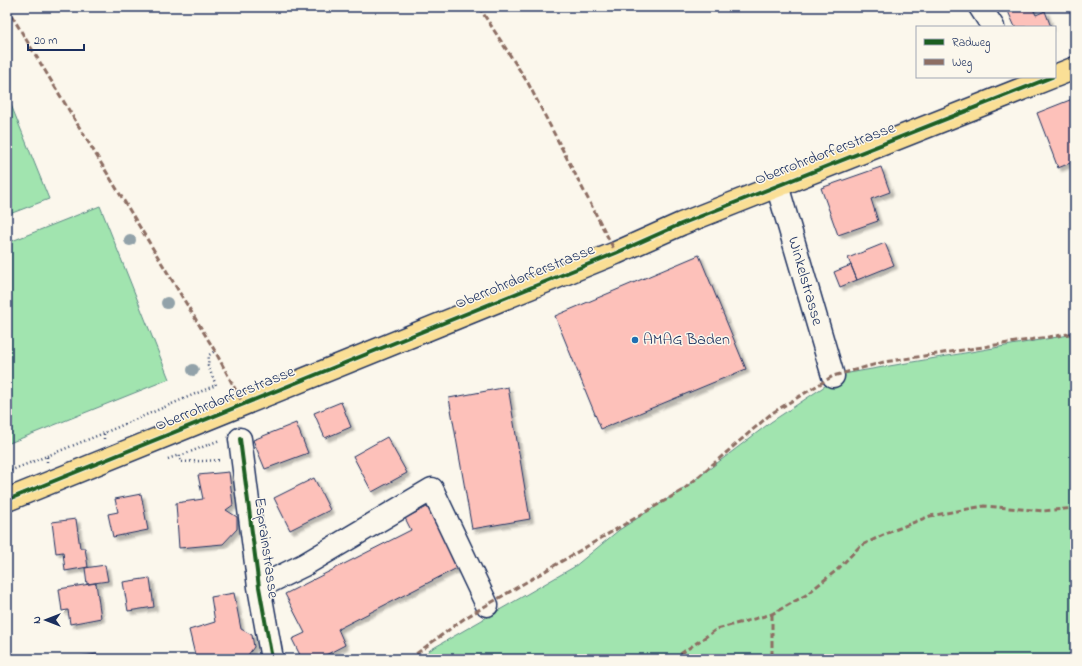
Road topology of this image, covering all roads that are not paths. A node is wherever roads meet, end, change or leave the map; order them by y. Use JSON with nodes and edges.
{"nodes":[{"id":1,"x":980,"y":7,"type":"edge"},
{"id":2,"x":991,"y":26,"type":"edge"},
{"id":3,"x":1075,"y":68,"type":"edge"},
{"id":4,"x":1056,"y":76,"type":"edge"},
{"id":5,"x":1047,"y":78,"type":"edge"},
{"id":6,"x":1022,"y":83,"type":"edge"},
{"id":7,"x":777,"y":185,"type":"junction"},
{"id":8,"x":833,"y":376,"type":"dead end"},
{"id":9,"x":236,"y":445,"type":"road end"},
{"id":10,"x":7,"y":500,"type":"edge"},
{"id":11,"x":259,"y":587,"type":"junction"},
{"id":12,"x":487,"y":605,"type":"dead end"},
{"id":13,"x":272,"y":659,"type":"edge"}],
"edges":[{"from":1,"to":2,"type":"street"},
{"from":3,"to":4,"type":"main road"},
{"from":5,"to":6,"type":"main road","name":"Oberrohrdorferstrasse"},
{"from":6,"to":7,"type":"main road","name":"Oberrohrdorferstrasse"},
{"from":7,"to":8,"type":"street","name":"Winkelstrasse"},
{"from":7,"to":10,"type":"main road","name":"Oberrohrdorferstrasse"},
{"from":9,"to":11,"type":"street","name":"Esprainstrasse"},
{"from":11,"to":12,"type":"street"},
{"from":11,"to":13,"type":"street","name":"Esprainstrasse"}]}
